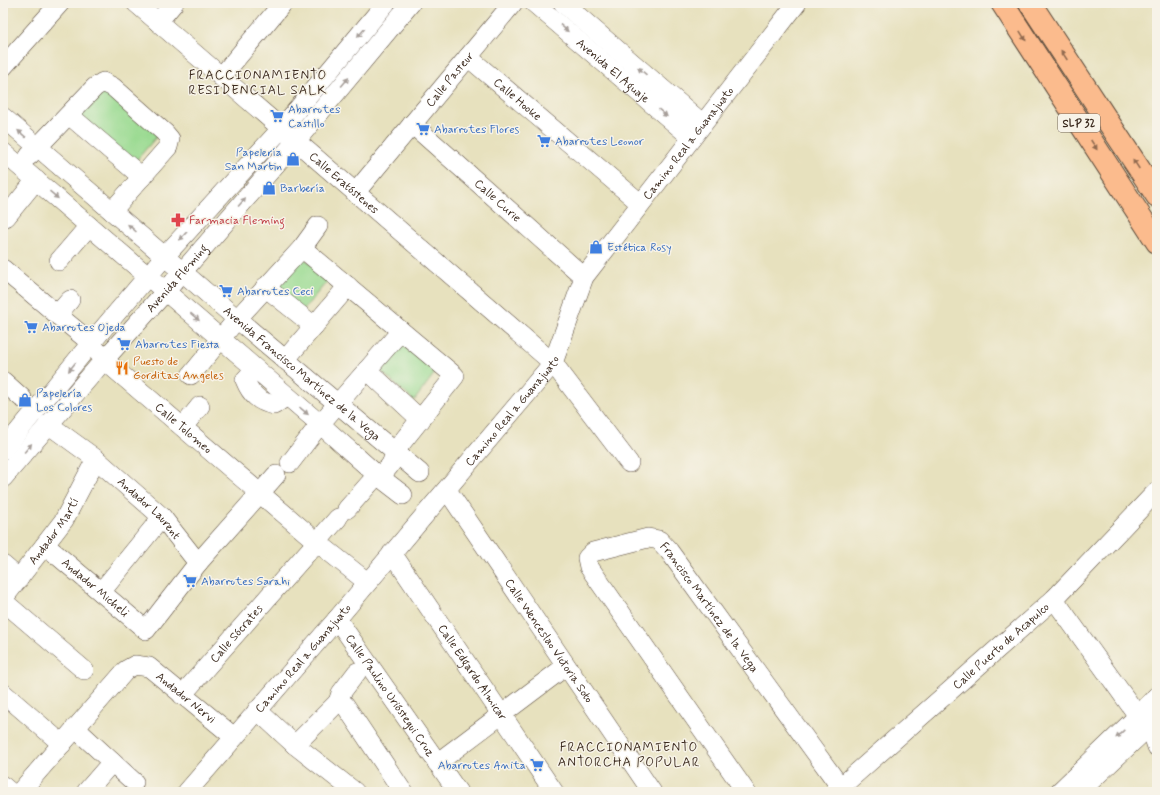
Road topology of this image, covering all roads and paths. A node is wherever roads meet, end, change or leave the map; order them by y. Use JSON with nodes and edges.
{"nodes":[{"id":1,"x":60,"y":3,"type":"edge"},
{"id":2,"x":136,"y":3,"type":"edge"},
{"id":3,"x":174,"y":3,"type":"edge"},
{"id":4,"x":283,"y":3,"type":"edge"},
{"id":5,"x":386,"y":3,"type":"edge"},
{"id":6,"x":411,"y":3,"type":"edge"},
{"id":7,"x":513,"y":3,"type":"edge"},
{"id":8,"x":534,"y":3,"type":"edge"},
{"id":9,"x":563,"y":3,"type":"edge"},
{"id":10,"x":796,"y":3,"type":"edge"},
{"id":11,"x":1002,"y":3,"type":"edge"},
{"id":12,"x":1030,"y":3,"type":"edge"},
{"id":13,"x":158,"y":22,"type":"junction"},
{"id":14,"x":468,"y":57,"type":"junction"},
{"id":15,"x":3,"y":67,"type":"edge"},
{"id":16,"x":221,"y":77,"type":"junction"},
{"id":17,"x":69,"y":115,"type":"junction"},
{"id":18,"x":3,"y":117,"type":"edge"},
{"id":19,"x":412,"y":124,"type":"junction"},
{"id":20,"x":697,"y":131,"type":"junction"},
{"id":21,"x":289,"y":135,"type":"junction"},
{"id":22,"x":38,"y":148,"type":"junction"},
{"id":23,"x":3,"y":152,"type":"edge"},
{"id":24,"x":20,"y":166,"type":"junction"},
{"id":25,"x":142,"y":177,"type":"junction"},
{"id":26,"x":36,"y":180,"type":"junction"},
{"id":27,"x":355,"y":193,"type":"junction"},
{"id":28,"x":1157,"y":196,"type":"edge"},
{"id":29,"x":640,"y":203,"type":"junction"},
{"id":30,"x":112,"y":211,"type":"junction"},
{"id":31,"x":6,"y":217,"type":"dead end"},
{"id":32,"x":89,"y":226,"type":"junction"},
{"id":33,"x":318,"y":226,"type":"dead end"},
{"id":34,"x":1157,"y":242,"type":"edge"},
{"id":35,"x":302,"y":248,"type":"junction"},
{"id":36,"x":164,"y":256,"type":"junction"},
{"id":37,"x":59,"y":261,"type":"dead end"},
{"id":38,"x":3,"y":269,"type":"edge"},
{"id":39,"x":182,"y":272,"type":"junction"},
{"id":40,"x":148,"y":276,"type":"junction"},
{"id":41,"x":584,"y":276,"type":"junction"},
{"id":42,"x":348,"y":286,"type":"junction"},
{"id":43,"x":265,"y":287,"type":"junction"},
{"id":44,"x":165,"y":292,"type":"junction"},
{"id":45,"x":70,"y":300,"type":"dead end"},
{"id":46,"x":57,"y":315,"type":"junction"},
{"id":47,"x":236,"y":319,"type":"junction"},
{"id":48,"x":314,"y":326,"type":"junction"},
{"id":49,"x":401,"y":331,"type":"junction"},
{"id":50,"x":220,"y":339,"type":"junction"},
{"id":51,"x":91,"y":343,"type":"junction"},
{"id":52,"x":104,"y":360,"type":"junction"},
{"id":53,"x":285,"y":360,"type":"junction"},
{"id":54,"x":553,"y":363,"type":"junction"},
{"id":55,"x":367,"y":370,"type":"junction"},
{"id":56,"x":191,"y":375,"type":"dead end"},
{"id":57,"x":3,"y":381,"type":"edge"},
{"id":58,"x":22,"y":398,"type":"dead end"},
{"id":59,"x":338,"y":404,"type":"junction"},
{"id":60,"x":200,"y":406,"type":"dead end"},
{"id":61,"x":421,"y":420,"type":"junction"},
{"id":62,"x":48,"y":424,"type":"junction"},
{"id":63,"x":320,"y":424,"type":"junction"},
{"id":64,"x":183,"y":427,"type":"junction"},
{"id":65,"x":3,"y":450,"type":"edge"},
{"id":66,"x":394,"y":451,"type":"junction"},
{"id":67,"x":96,"y":459,"type":"junction"},
{"id":68,"x":629,"y":464,"type":"dead end"},
{"id":69,"x":420,"y":473,"type":"dead end"},
{"id":70,"x":377,"y":475,"type":"junction"},
{"id":71,"x":3,"y":478,"type":"edge"},
{"id":72,"x":447,"y":490,"type":"junction"},
{"id":73,"x":1157,"y":491,"type":"edge"},
{"id":74,"x":403,"y":495,"type":"dead end"},
{"id":75,"x":255,"y":500,"type":"junction"},
{"id":76,"x":162,"y":517,"type":"junction"},
{"id":77,"x":317,"y":542,"type":"junction"},
{"id":78,"x":45,"y":546,"type":"junction"},
{"id":79,"x":392,"y":553,"type":"junction"},
{"id":80,"x":198,"y":563,"type":"junction"},
{"id":81,"x":3,"y":565,"type":"edge"},
{"id":82,"x":19,"y":579,"type":"junction"},
{"id":83,"x":367,"y":582,"type":"junction"},
{"id":84,"x":101,"y":592,"type":"junction"},
{"id":85,"x":1054,"y":599,"type":"junction"},
{"id":86,"x":3,"y":600,"type":"edge"},
{"id":87,"x":337,"y":619,"type":"junction"},
{"id":88,"x":566,"y":666,"type":"junction"},
{"id":89,"x":84,"y":670,"type":"dead end"},
{"id":90,"x":358,"y":672,"type":"dead end"},
{"id":91,"x":3,"y":693,"type":"edge"},
{"id":92,"x":182,"y":695,"type":"junction"},
{"id":93,"x":1157,"y":696,"type":"edge"},
{"id":94,"x":338,"y":702,"type":"junction"},
{"id":95,"x":257,"y":710,"type":"junction"},
{"id":96,"x":501,"y":714,"type":"junction"},
{"id":97,"x":1148,"y":720,"type":"edge"},
{"id":98,"x":75,"y":728,"type":"junction"},
{"id":99,"x":234,"y":737,"type":"junction"},
{"id":100,"x":62,"y":744,"type":"junction"},
{"id":101,"x":295,"y":745,"type":"junction"},
{"id":102,"x":1157,"y":747,"type":"edge"},
{"id":103,"x":112,"y":762,"type":"junction"},
{"id":104,"x":437,"y":762,"type":"junction"},
{"id":105,"x":134,"y":782,"type":"dead end"},
{"id":106,"x":3,"y":786,"type":"edge"},
{"id":107,"x":840,"y":791,"type":"edge"},
{"id":108,"x":10,"y":792,"type":"edge"},
{"id":109,"x":20,"y":792,"type":"edge"},
{"id":110,"x":86,"y":792,"type":"edge"},
{"id":111,"x":187,"y":792,"type":"edge"},
{"id":112,"x":355,"y":792,"type":"edge"},
{"id":113,"x":403,"y":792,"type":"edge"},
{"id":114,"x":458,"y":792,"type":"edge"},
{"id":115,"x":554,"y":792,"type":"edge"},
{"id":116,"x":652,"y":792,"type":"edge"},
{"id":117,"x":746,"y":792,"type":"edge"},
{"id":118,"x":1059,"y":792,"type":"edge"},
{"id":119,"x":1079,"y":792,"type":"edge"}],
"edges":[{"from":1,"to":15,"type":"street"},
{"from":2,"to":13,"type":"street","name":"Calle Eratóstenes"},
{"from":3,"to":13,"type":"street"},
{"from":4,"to":16,"type":"street"},
{"from":5,"to":21,"type":"street","name":"Avenida Fleming","one_way":true},
{"from":21,"to":6,"type":"street","name":"Avenida Fleming","one_way":true},
{"from":7,"to":14,"type":"street","name":"Calle Pasteur"},
{"from":8,"to":20,"type":"street","name":"Avenida El Aguaje","one_way":true},
{"from":20,"to":9,"type":"street","name":"Avenida El Aguaje","one_way":true},
{"from":10,"to":20,"type":"street","name":"Camino Real a Guanajuato"},
{"from":11,"to":34,"type":"highway","number":"SLP 32","one_way":true},
{"from":28,"to":12,"type":"highway","number":"SLP 32","one_way":true},
{"from":13,"to":16,"type":"street","name":"Calle Eratóstenes"},
{"from":14,"to":19,"type":"street","name":"Calle Pasteur"},
{"from":14,"to":29,"type":"street","name":"Calle Hooke"},
{"from":16,"to":21,"type":"street","name":"Calle Eratóstenes"},
{"from":17,"to":22,"type":"street"},
{"from":17,"to":25,"type":"street"},
{"from":17,"to":25,"type":"street"},
{"from":22,"to":18,"type":"street","name":"Avenida Francisco Martínez de la Vega","one_way":true},
{"from":19,"to":27,"type":"street","name":"Calle Pasteur"},
{"from":19,"to":41,"type":"street","name":"Calle Curie"},
{"from":20,"to":29,"type":"street","name":"Camino Real a Guanajuato"},
{"from":21,"to":27,"type":"street","name":"Calle Eratóstenes"},
{"from":21,"to":36,"type":"street","name":"Avenida Fleming","one_way":true},
{"from":39,"to":21,"type":"street","name":"Avenida Fleming","one_way":true},
{"from":22,"to":24,"type":"street"},
{"from":22,"to":30,"type":"street","name":"Avenida Francisco Martínez de la Vega"},
{"from":23,"to":24,"type":"street"},
{"from":24,"to":26,"type":"street"},
{"from":25,"to":30,"type":"street"},
{"from":26,"to":31,"type":"street"},
{"from":26,"to":32,"type":"street","one_way":true},
{"from":27,"to":54,"type":"street","name":"Calle Eratóstenes"},
{"from":29,"to":41,"type":"street","name":"Camino Real a Guanajuato"},
{"from":36,"to":30,"type":"street","name":"Avenida Francisco Martínez de la Vega","one_way":true},
{"from":32,"to":37,"type":"street"},
{"from":32,"to":40,"type":"street"},
{"from":33,"to":35,"type":"street"},
{"from":35,"to":42,"type":"street"},
{"from":35,"to":43,"type":"street"},
{"from":36,"to":39,"type":"street","name":"Avenida Francisco Martínez de la Vega"},
{"from":36,"to":40,"type":"street","name":"Avenida Fleming"},
{"from":38,"to":46,"type":"street","name":"Calle Tolomeo"},
{"from":39,"to":44,"type":"street","name":"Avenida Fleming"},
{"from":39,"to":47,"type":"street","name":"Avenida Francisco Martínez de la Vega"},
{"from":40,"to":44,"type":"street"},
{"from":40,"to":51,"type":"street","name":"Avenida Fleming"},
{"from":41,"to":54,"type":"street","name":"Camino Real a Guanajuato"},
{"from":42,"to":48,"type":"street"},
{"from":42,"to":49,"type":"street"},
{"from":43,"to":47,"type":"street"},
{"from":43,"to":48,"type":"street"},
{"from":44,"to":50,"type":"street","one_way":true},
{"from":44,"to":52,"type":"street","name":"Avenida Fleming"},
{"from":45,"to":46,"type":"street"},
{"from":46,"to":51,"type":"street","name":"Calle Tolomeo"},
{"from":47,"to":50,"type":"street"},
{"from":47,"to":53,"type":"street","name":"Avenida Francisco Martínez de la Vega"},
{"from":48,"to":53,"type":"street"},
{"from":49,"to":55,"type":"street"},
{"from":49,"to":61,"type":"street","name":"Calle Sócrates"},
{"from":50,"to":56,"type":"street"},
{"from":50,"to":63,"type":"street","one_way":true},
{"from":51,"to":52,"type":"street","name":"Calle Tolomeo"},
{"from":51,"to":65,"type":"street","name":"Avenida Fleming","one_way":true},
{"from":52,"to":62,"type":"street","name":"Avenida Fleming"},
{"from":52,"to":64,"type":"street","name":"Calle Tolomeo"},
{"from":53,"to":59,"type":"street","name":"Avenida Francisco Martínez de la Vega"},
{"from":54,"to":68,"type":"street","name":"Calle Eratóstenes"},
{"from":54,"to":72,"type":"street","name":"Camino Real a Guanajuato"},
{"from":55,"to":59,"type":"street"},
{"from":55,"to":61,"type":"street"},
{"from":57,"to":58,"type":"street"},
{"from":59,"to":63,"type":"street"},
{"from":59,"to":66,"type":"street","name":"Avenida Francisco Martínez de la Vega"},
{"from":60,"to":64,"type":"street"},
{"from":61,"to":66,"type":"street","name":"Calle Sócrates"},
{"from":62,"to":67,"type":"street","name":"Andador Laurent"},
{"from":71,"to":62,"type":"street","name":"Avenida Fleming","one_way":true},
{"from":63,"to":70,"type":"street"},
{"from":63,"to":75,"type":"street"},
{"from":64,"to":75,"type":"street","name":"Calle Tolomeo"},
{"from":66,"to":69,"type":"street","name":"Avenida Francisco Martínez de la Vega"},
{"from":66,"to":70,"type":"street","name":"Calle Sócrates"},
{"from":67,"to":76,"type":"street","name":"Andador Laurent"},
{"from":67,"to":78,"type":"street","name":"Andador Martí"},
{"from":70,"to":74,"type":"street"},
{"from":70,"to":77,"type":"street","name":"Calle Sócrates"},
{"from":72,"to":79,"type":"street","name":"Camino Real a Guanajuato"},
{"from":72,"to":88,"type":"street","name":"Calle Wenceslao Victoria Soto"},
{"from":73,"to":85,"type":"street","name":"Calle Puerto de Acapulco"},
{"from":75,"to":77,"type":"street","name":"Calle Tolomeo"},
{"from":75,"to":80,"type":"street"},
{"from":76,"to":80,"type":"street","name":"Andador Laurent"},
{"from":76,"to":84,"type":"street"},
{"from":77,"to":83,"type":"street","name":"Calle Tolomeo"},
{"from":77,"to":92,"type":"street","name":"Calle Sócrates"},
{"from":78,"to":82,"type":"street","name":"Andador Martí"},
{"from":78,"to":84,"type":"street","name":"Andador Micheli"},
{"from":79,"to":83,"type":"street","name":"Camino Real a Guanajuato"},
{"from":79,"to":96,"type":"street","name":"Calle Edgardo Almicar"},
{"from":80,"to":84,"type":"street","name":"Andador Micheli"},
{"from":81,"to":82,"type":"street"},
{"from":82,"to":86,"type":"street","name":"Andador Martí"},
{"from":83,"to":87,"type":"street","name":"Camino Real a Guanajuato"},
{"from":85,"to":97,"type":"street"},
{"from":85,"to":107,"type":"street","name":"Calle Puerto de Acapulco"},
{"from":86,"to":89,"type":"street"},
{"from":87,"to":95,"type":"street","name":"Camino Real a Guanajuato"},
{"from":87,"to":104,"type":"street","name":"Calle Paulino Urióstegui Cruz"},
{"from":88,"to":96,"type":"street"},
{"from":88,"to":116,"type":"street","name":"Calle Wenceslao Victoria Soto"},
{"from":90,"to":94,"type":"street"},
{"from":91,"to":100,"type":"street"},
{"from":92,"to":98,"type":"street","name":"Andador Nervi"},
{"from":92,"to":99,"type":"street","name":"Andador Nervi"},
{"from":93,"to":97,"type":"street"},
{"from":94,"to":101,"type":"street"},
{"from":94,"to":113,"type":"street"},
{"from":95,"to":99,"type":"street","name":"Camino Real a Guanajuato"},
{"from":95,"to":101,"type":"street"},
{"from":96,"to":104,"type":"street"},
{"from":96,"to":115,"type":"street","name":"Calle Edgardo Almicar"},
{"from":97,"to":102,"type":"street"},
{"from":97,"to":118,"type":"street","one_way":true},
{"from":97,"to":119,"type":"street"},
{"from":98,"to":100,"type":"street"},
{"from":98,"to":103,"type":"street"},
{"from":99,"to":111,"type":"street","name":"Camino Real a Guanajuato"},
{"from":100,"to":109,"type":"street"},
{"from":101,"to":112,"type":"street"},
{"from":103,"to":105,"type":"street"},
{"from":103,"to":110,"type":"street"},
{"from":104,"to":114,"type":"street","name":"Calle Paulino Urióstegui Cruz"},
{"from":106,"to":108,"type":"street"},
{"from":107,"to":117,"type":"street","name":"Francisco Martínez de la Vega"}]}
